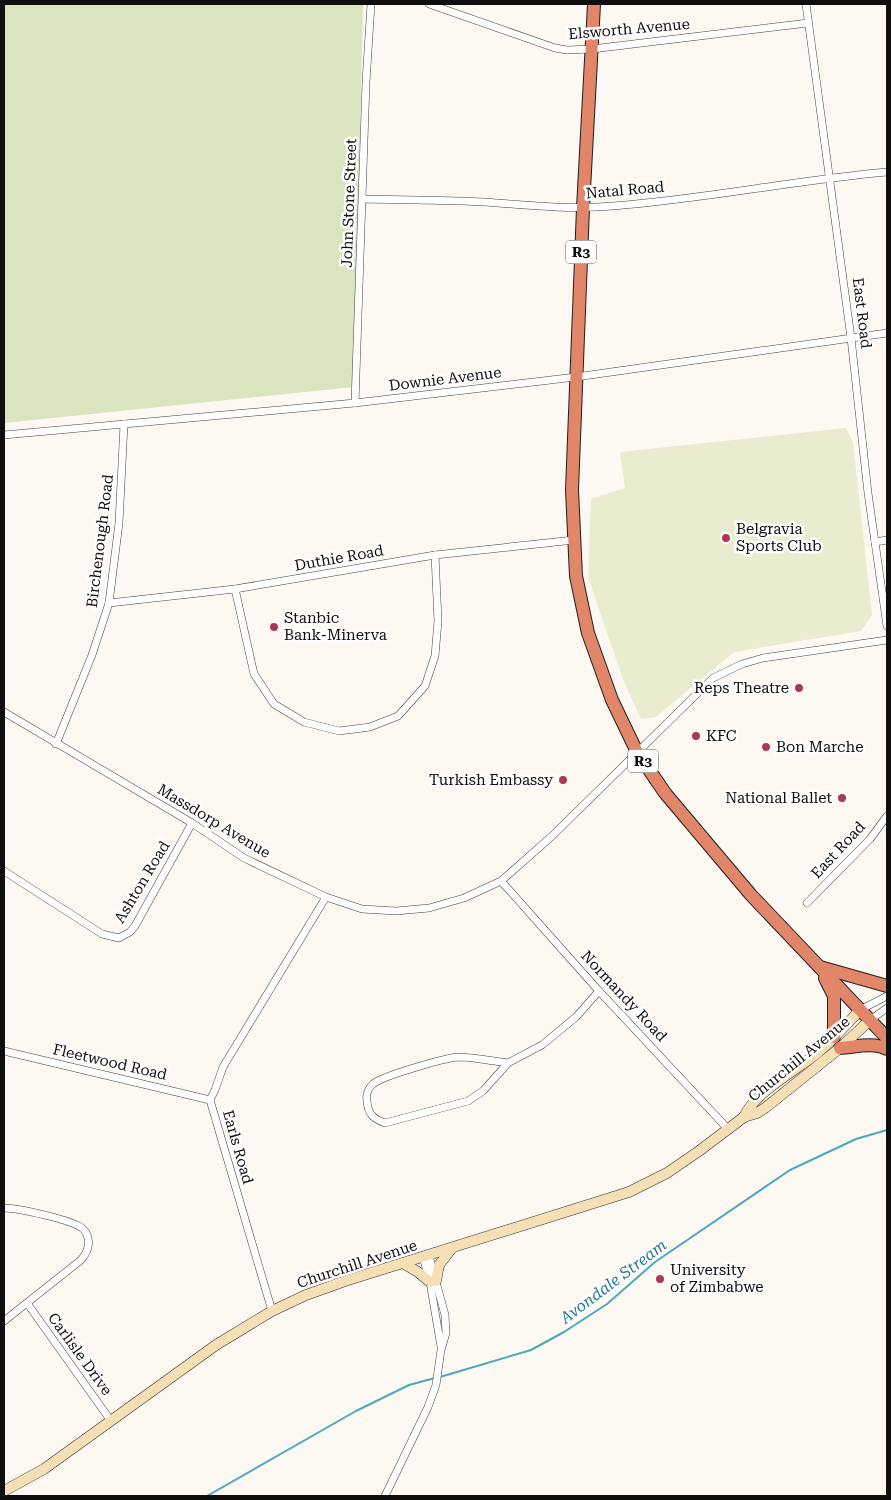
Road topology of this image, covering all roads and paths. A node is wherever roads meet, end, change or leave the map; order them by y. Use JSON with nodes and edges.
{"nodes":[{"id":1,"x":371,"y":4,"type":"edge"},
{"id":2,"x":429,"y":4,"type":"edge"},
{"id":3,"x":594,"y":4,"type":"edge"},
{"id":4,"x":806,"y":4,"type":"edge"},
{"id":5,"x":808,"y":23,"type":"junction"},
{"id":6,"x":592,"y":49,"type":"junction"},
{"id":7,"x":887,"y":172,"type":"edge"},
{"id":8,"x":830,"y":177,"type":"junction"},
{"id":9,"x":363,"y":199,"type":"junction"},
{"id":10,"x":583,"y":208,"type":"junction"},
{"id":11,"x":887,"y":334,"type":"edge"},
{"id":12,"x":851,"y":338,"type":"junction"},
{"id":13,"x":576,"y":377,"type":"junction"},
{"id":14,"x":355,"y":403,"type":"junction"},
{"id":15,"x":124,"y":424,"type":"junction"},
{"id":16,"x":4,"y":435,"type":"edge"},
{"id":17,"x":574,"y":540,"type":"junction"},
{"id":18,"x":887,"y":540,"type":"edge"},
{"id":19,"x":876,"y":542,"type":"junction"},
{"id":20,"x":435,"y":555,"type":"junction"},
{"id":21,"x":235,"y":589,"type":"junction"},
{"id":22,"x":108,"y":603,"type":"junction"},
{"id":23,"x":887,"y":626,"type":"edge"},
{"id":24,"x":887,"y":640,"type":"edge"},
{"id":25,"x":4,"y":712,"type":"edge"},
{"id":26,"x":56,"y":744,"type":"junction"},
{"id":27,"x":637,"y":752,"type":"junction"},
{"id":28,"x":887,"y":816,"type":"edge"},
{"id":29,"x":192,"y":824,"type":"junction"},
{"id":30,"x":4,"y":871,"type":"edge"},
{"id":31,"x":501,"y":881,"type":"junction"},
{"id":32,"x":326,"y":896,"type":"junction"},
{"id":33,"x":807,"y":902,"type":"dead end"},
{"id":34,"x":820,"y":967,"type":"junction"},
{"id":35,"x":887,"y":986,"type":"edge"},
{"id":36,"x":599,"y":991,"type":"junction"},
{"id":37,"x":887,"y":996,"type":"edge"},
{"id":38,"x":887,"y":1008,"type":"edge"},
{"id":39,"x":860,"y":1010,"type":"junction"},
{"id":40,"x":870,"y":1020,"type":"junction"},
{"id":41,"x":834,"y":1037,"type":"junction"},
{"id":42,"x":887,"y":1038,"type":"edge"},
{"id":43,"x":840,"y":1048,"type":"junction"},
{"id":44,"x":887,"y":1050,"type":"edge"},
{"id":45,"x":4,"y":1051,"type":"edge"},
{"id":46,"x":508,"y":1063,"type":"junction"},
{"id":47,"x":210,"y":1100,"type":"junction"},
{"id":48,"x":744,"y":1117,"type":"junction"},
{"id":49,"x":728,"y":1129,"type":"junction"},
{"id":50,"x":4,"y":1208,"type":"edge"},
{"id":51,"x":453,"y":1247,"type":"junction"},
{"id":52,"x":426,"y":1256,"type":"junction"},
{"id":53,"x":403,"y":1263,"type":"junction"},
{"id":54,"x":433,"y":1281,"type":"junction"},
{"id":55,"x":27,"y":1304,"type":"junction"},
{"id":56,"x":272,"y":1311,"type":"junction"},
{"id":57,"x":4,"y":1320,"type":"edge"},
{"id":58,"x":111,"y":1421,"type":"junction"},
{"id":59,"x":4,"y":1491,"type":"edge"},
{"id":60,"x":385,"y":1496,"type":"edge"}],
"edges":[{"from":1,"to":9,"type":"street","name":"John Stone Street"},
{"from":2,"to":6,"type":"street","name":"Elsworth Avenue"},
{"from":3,"to":6,"type":"highway","number":"R3"},
{"from":4,"to":5,"type":"street","name":"East Road"},
{"from":5,"to":6,"type":"street","name":"Elsworth Avenue"},
{"from":5,"to":8,"type":"street","name":"East Road"},
{"from":6,"to":10,"type":"highway","number":"R3"},
{"from":7,"to":8,"type":"street","name":"Natal Road"},
{"from":8,"to":10,"type":"street","name":"Natal Road"},
{"from":8,"to":12,"type":"street","name":"East Road"},
{"from":9,"to":10,"type":"street","name":"Natal Road"},
{"from":9,"to":14,"type":"street","name":"John Stone Street"},
{"from":10,"to":13,"type":"highway","number":"R3"},
{"from":11,"to":12,"type":"street","name":"Downie Avenue"},
{"from":12,"to":13,"type":"street","name":"Downie Avenue"},
{"from":12,"to":19,"type":"street","name":"East Road"},
{"from":13,"to":14,"type":"street","name":"Downie Avenue"},
{"from":13,"to":17,"type":"highway","number":"R3"},
{"from":14,"to":15,"type":"street","name":"Downie Avenue"},
{"from":15,"to":16,"type":"street","name":"Downie Avenue"},
{"from":15,"to":22,"type":"street","name":"Birchenough Road"},
{"from":17,"to":20,"type":"street","name":"Duthie Road"},
{"from":17,"to":27,"type":"highway","number":"R3"},
{"from":18,"to":19,"type":"street"},
{"from":19,"to":23,"type":"street","name":"East Road"},
{"from":20,"to":21,"type":"street","name":"Duthie Road"},
{"from":20,"to":21,"type":"street"},
{"from":21,"to":22,"type":"street","name":"Duthie Road"},
{"from":22,"to":26,"type":"street","name":"Birchenough Road"},
{"from":24,"to":27,"type":"street","name":"Massdorp Avenue"},
{"from":25,"to":26,"type":"street","name":"Massdorp Avenue"},
{"from":26,"to":29,"type":"street","name":"Massdorp Avenue"},
{"from":27,"to":31,"type":"street","name":"Massdorp Avenue"},
{"from":27,"to":34,"type":"highway","number":"R3"},
{"from":28,"to":33,"type":"street","name":"East Road"},
{"from":29,"to":30,"type":"street","name":"Ashton Road"},
{"from":29,"to":32,"type":"street","name":"Massdorp Avenue"},
{"from":31,"to":32,"type":"street","name":"Massdorp Avenue"},
{"from":31,"to":36,"type":"street","name":"Normandy Road"},
{"from":32,"to":47,"type":"street","name":"Earls Road"},
{"from":34,"to":35,"type":"highway"},
{"from":34,"to":39,"type":"highway","number":"R3"},
{"from":34,"to":41,"type":"highway"},
{"from":36,"to":46,"type":"street"},
{"from":36,"to":49,"type":"street","name":"Normandy Road"},
{"from":37,"to":39,"type":"street"},
{"from":38,"to":40,"type":"street"},
{"from":39,"to":40,"type":"highway","number":"R3"},
{"from":39,"to":41,"type":"main road","name":"Churchill Avenue"},
{"from":40,"to":42,"type":"highway","number":"R3"},
{"from":40,"to":43,"type":"main road","name":"Churchill Avenue"},
{"from":41,"to":48,"type":"main road","name":"Churchill Avenue"},
{"from":43,"to":44,"type":"highway"},
{"from":43,"to":48,"type":"main road","name":"Churchill Avenue"},
{"from":45,"to":47,"type":"street","name":"Fleetwood Road"},
{"from":46,"to":46,"type":"street"},
{"from":47,"to":56,"type":"street","name":"Earls Road"},
{"from":48,"to":49,"type":"main road","name":"Churchill Avenue"},
{"from":49,"to":51,"type":"main road","name":"Churchill Avenue"},
{"from":50,"to":55,"type":"street"},
{"from":51,"to":52,"type":"main road","name":"Churchill Avenue"},
{"from":51,"to":54,"type":"main road"},
{"from":52,"to":53,"type":"main road","name":"Churchill Avenue"},
{"from":52,"to":54,"type":"street"},
{"from":53,"to":54,"type":"main road"},
{"from":53,"to":56,"type":"main road","name":"Churchill Avenue"},
{"from":54,"to":60,"type":"street"},
{"from":55,"to":57,"type":"street"},
{"from":55,"to":58,"type":"street","name":"Carlisle Drive"},
{"from":56,"to":58,"type":"main road","name":"Churchill Avenue"},
{"from":58,"to":59,"type":"main road","name":"Churchill Avenue"}]}
